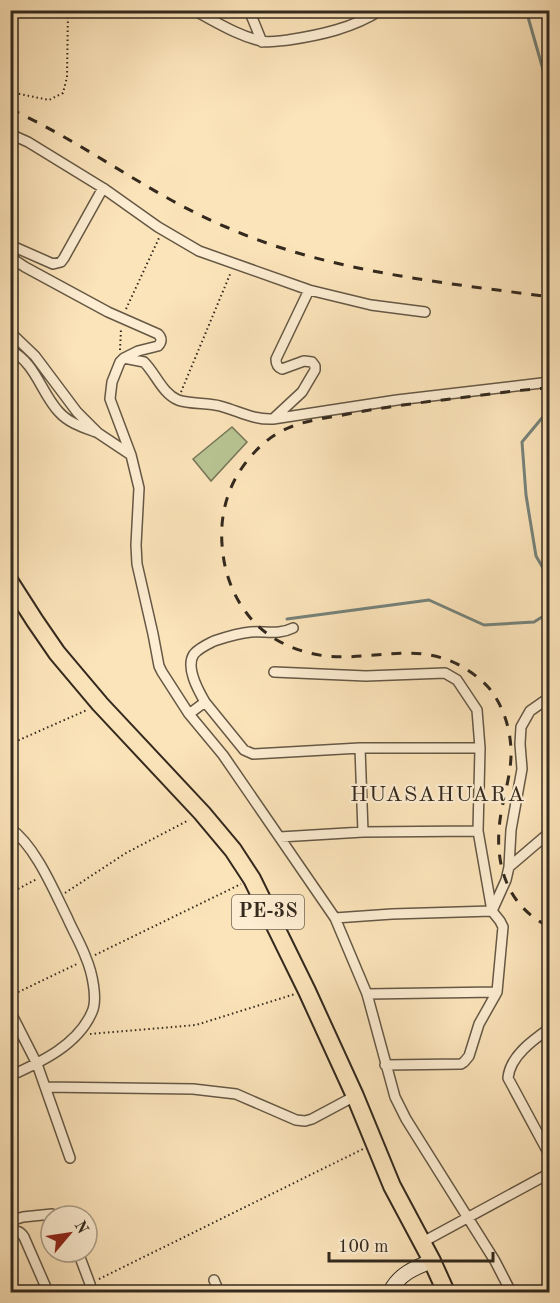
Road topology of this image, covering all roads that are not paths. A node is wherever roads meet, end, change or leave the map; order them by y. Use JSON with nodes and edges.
{"nodes":[{"id":1,"x":193,"y":10,"type":"edge"},
{"id":2,"x":249,"y":10,"type":"edge"},
{"id":3,"x":381,"y":10,"type":"edge"},
{"id":4,"x":262,"y":42,"type":"junction"},
{"id":5,"x":10,"y":134,"type":"edge"},
{"id":6,"x":103,"y":188,"type":"junction"},
{"id":7,"x":10,"y":245,"type":"edge"},
{"id":8,"x":10,"y":257,"type":"edge"},
{"id":9,"x":309,"y":290,"type":"junction"},
{"id":10,"x":425,"y":312,"type":"dead end"},
{"id":11,"x":10,"y":332,"type":"edge"},
{"id":12,"x":10,"y":350,"type":"edge"},
{"id":13,"x":122,"y":360,"type":"junction"},
{"id":14,"x":549,"y":382,"type":"edge"},
{"id":15,"x":273,"y":419,"type":"junction"},
{"id":16,"x":98,"y":433,"type":"junction"},
{"id":17,"x":131,"y":455,"type":"junction"},
{"id":18,"x":11,"y":584,"type":"edge"},
{"id":19,"x":293,"y":628,"type":"dead end"},
{"id":20,"x":274,"y":672,"type":"dead end"},
{"id":21,"x":549,"y":697,"type":"edge"},
{"id":22,"x":205,"y":702,"type":"junction"},
{"id":23,"x":189,"y":714,"type":"junction"},
{"id":24,"x":360,"y":748,"type":"junction"},
{"id":25,"x":480,"y":748,"type":"junction"},
{"id":26,"x":10,"y":828,"type":"edge"},
{"id":27,"x":478,"y":831,"type":"junction"},
{"id":28,"x":363,"y":832,"type":"junction"},
{"id":29,"x":549,"y":832,"type":"edge"},
{"id":30,"x":280,"y":837,"type":"junction"},
{"id":31,"x":509,"y":867,"type":"junction"},
{"id":32,"x":492,"y":911,"type":"junction"},
{"id":33,"x":335,"y":918,"type":"junction"},
{"id":34,"x":497,"y":992,"type":"junction"},
{"id":35,"x":367,"y":994,"type":"junction"},
{"id":36,"x":10,"y":1011,"type":"edge"},
{"id":37,"x":549,"y":1028,"type":"edge"},
{"id":38,"x":37,"y":1064,"type":"junction"},
{"id":39,"x":385,"y":1065,"type":"junction"},
{"id":40,"x":10,"y":1076,"type":"edge"},
{"id":41,"x":45,"y":1087,"type":"junction"},
{"id":42,"x":355,"y":1096,"type":"junction"},
{"id":43,"x":549,"y":1156,"type":"edge"},
{"id":44,"x":70,"y":1158,"type":"dead end"},
{"id":45,"x":549,"y":1173,"type":"edge"},
{"id":46,"x":39,"y":1216,"type":"edge"},
{"id":47,"x":468,"y":1219,"type":"junction"},
{"id":48,"x":10,"y":1221,"type":"edge"},
{"id":49,"x":10,"y":1233,"type":"edge"},
{"id":50,"x":421,"y":1243,"type":"junction"},
{"id":51,"x":432,"y":1261,"type":"junction"},
{"id":52,"x":82,"y":1264,"type":"edge"},
{"id":53,"x":214,"y":1280,"type":"dead end"},
{"id":54,"x":91,"y":1288,"type":"edge"},
{"id":55,"x":48,"y":1293,"type":"edge"},
{"id":56,"x":219,"y":1293,"type":"edge"},
{"id":57,"x":390,"y":1293,"type":"edge"},
{"id":58,"x":446,"y":1293,"type":"edge"},
{"id":59,"x":511,"y":1293,"type":"edge"}],
"edges":[{"from":1,"to":4,"type":"street"},
{"from":2,"to":4,"type":"street"},
{"from":3,"to":4,"type":"street"},
{"from":5,"to":6,"type":"street"},
{"from":6,"to":7,"type":"street"},
{"from":6,"to":9,"type":"street"},
{"from":8,"to":13,"type":"street"},
{"from":9,"to":10,"type":"street"},
{"from":9,"to":15,"type":"street"},
{"from":11,"to":16,"type":"street"},
{"from":12,"to":16,"type":"street"},
{"from":13,"to":15,"type":"street"},
{"from":13,"to":17,"type":"street"},
{"from":14,"to":15,"type":"street"},
{"from":16,"to":17,"type":"street"},
{"from":17,"to":23,"type":"street"},
{"from":18,"to":42,"type":"highway","number":"PE-3S"},
{"from":19,"to":22,"type":"street"},
{"from":20,"to":25,"type":"street"},
{"from":21,"to":31,"type":"street"},
{"from":22,"to":23,"type":"street"},
{"from":22,"to":24,"type":"street"},
{"from":23,"to":30,"type":"street"},
{"from":24,"to":25,"type":"street"},
{"from":24,"to":28,"type":"street"},
{"from":25,"to":27,"type":"street"},
{"from":26,"to":38,"type":"street"},
{"from":27,"to":28,"type":"street"},
{"from":27,"to":32,"type":"street"},
{"from":28,"to":30,"type":"street"},
{"from":29,"to":31,"type":"street"},
{"from":30,"to":33,"type":"street"},
{"from":31,"to":32,"type":"street"},
{"from":32,"to":33,"type":"street"},
{"from":32,"to":34,"type":"street"},
{"from":33,"to":35,"type":"street"},
{"from":34,"to":35,"type":"street"},
{"from":34,"to":39,"type":"street"},
{"from":35,"to":39,"type":"street"},
{"from":36,"to":38,"type":"street"},
{"from":37,"to":43,"type":"street"},
{"from":38,"to":40,"type":"street"},
{"from":38,"to":41,"type":"street"},
{"from":39,"to":47,"type":"street"},
{"from":41,"to":42,"type":"street"},
{"from":41,"to":44,"type":"street"},
{"from":42,"to":50,"type":"highway","number":"PE-3S"},
{"from":45,"to":47,"type":"street"},
{"from":46,"to":48,"type":"street"},
{"from":47,"to":50,"type":"street"},
{"from":47,"to":59,"type":"street"},
{"from":49,"to":55,"type":"street"},
{"from":50,"to":51,"type":"highway","number":"PE-3S"},
{"from":51,"to":57,"type":"street"},
{"from":51,"to":58,"type":"highway","number":"PE-3S"},
{"from":52,"to":54,"type":"street"},
{"from":53,"to":56,"type":"street"}]}
